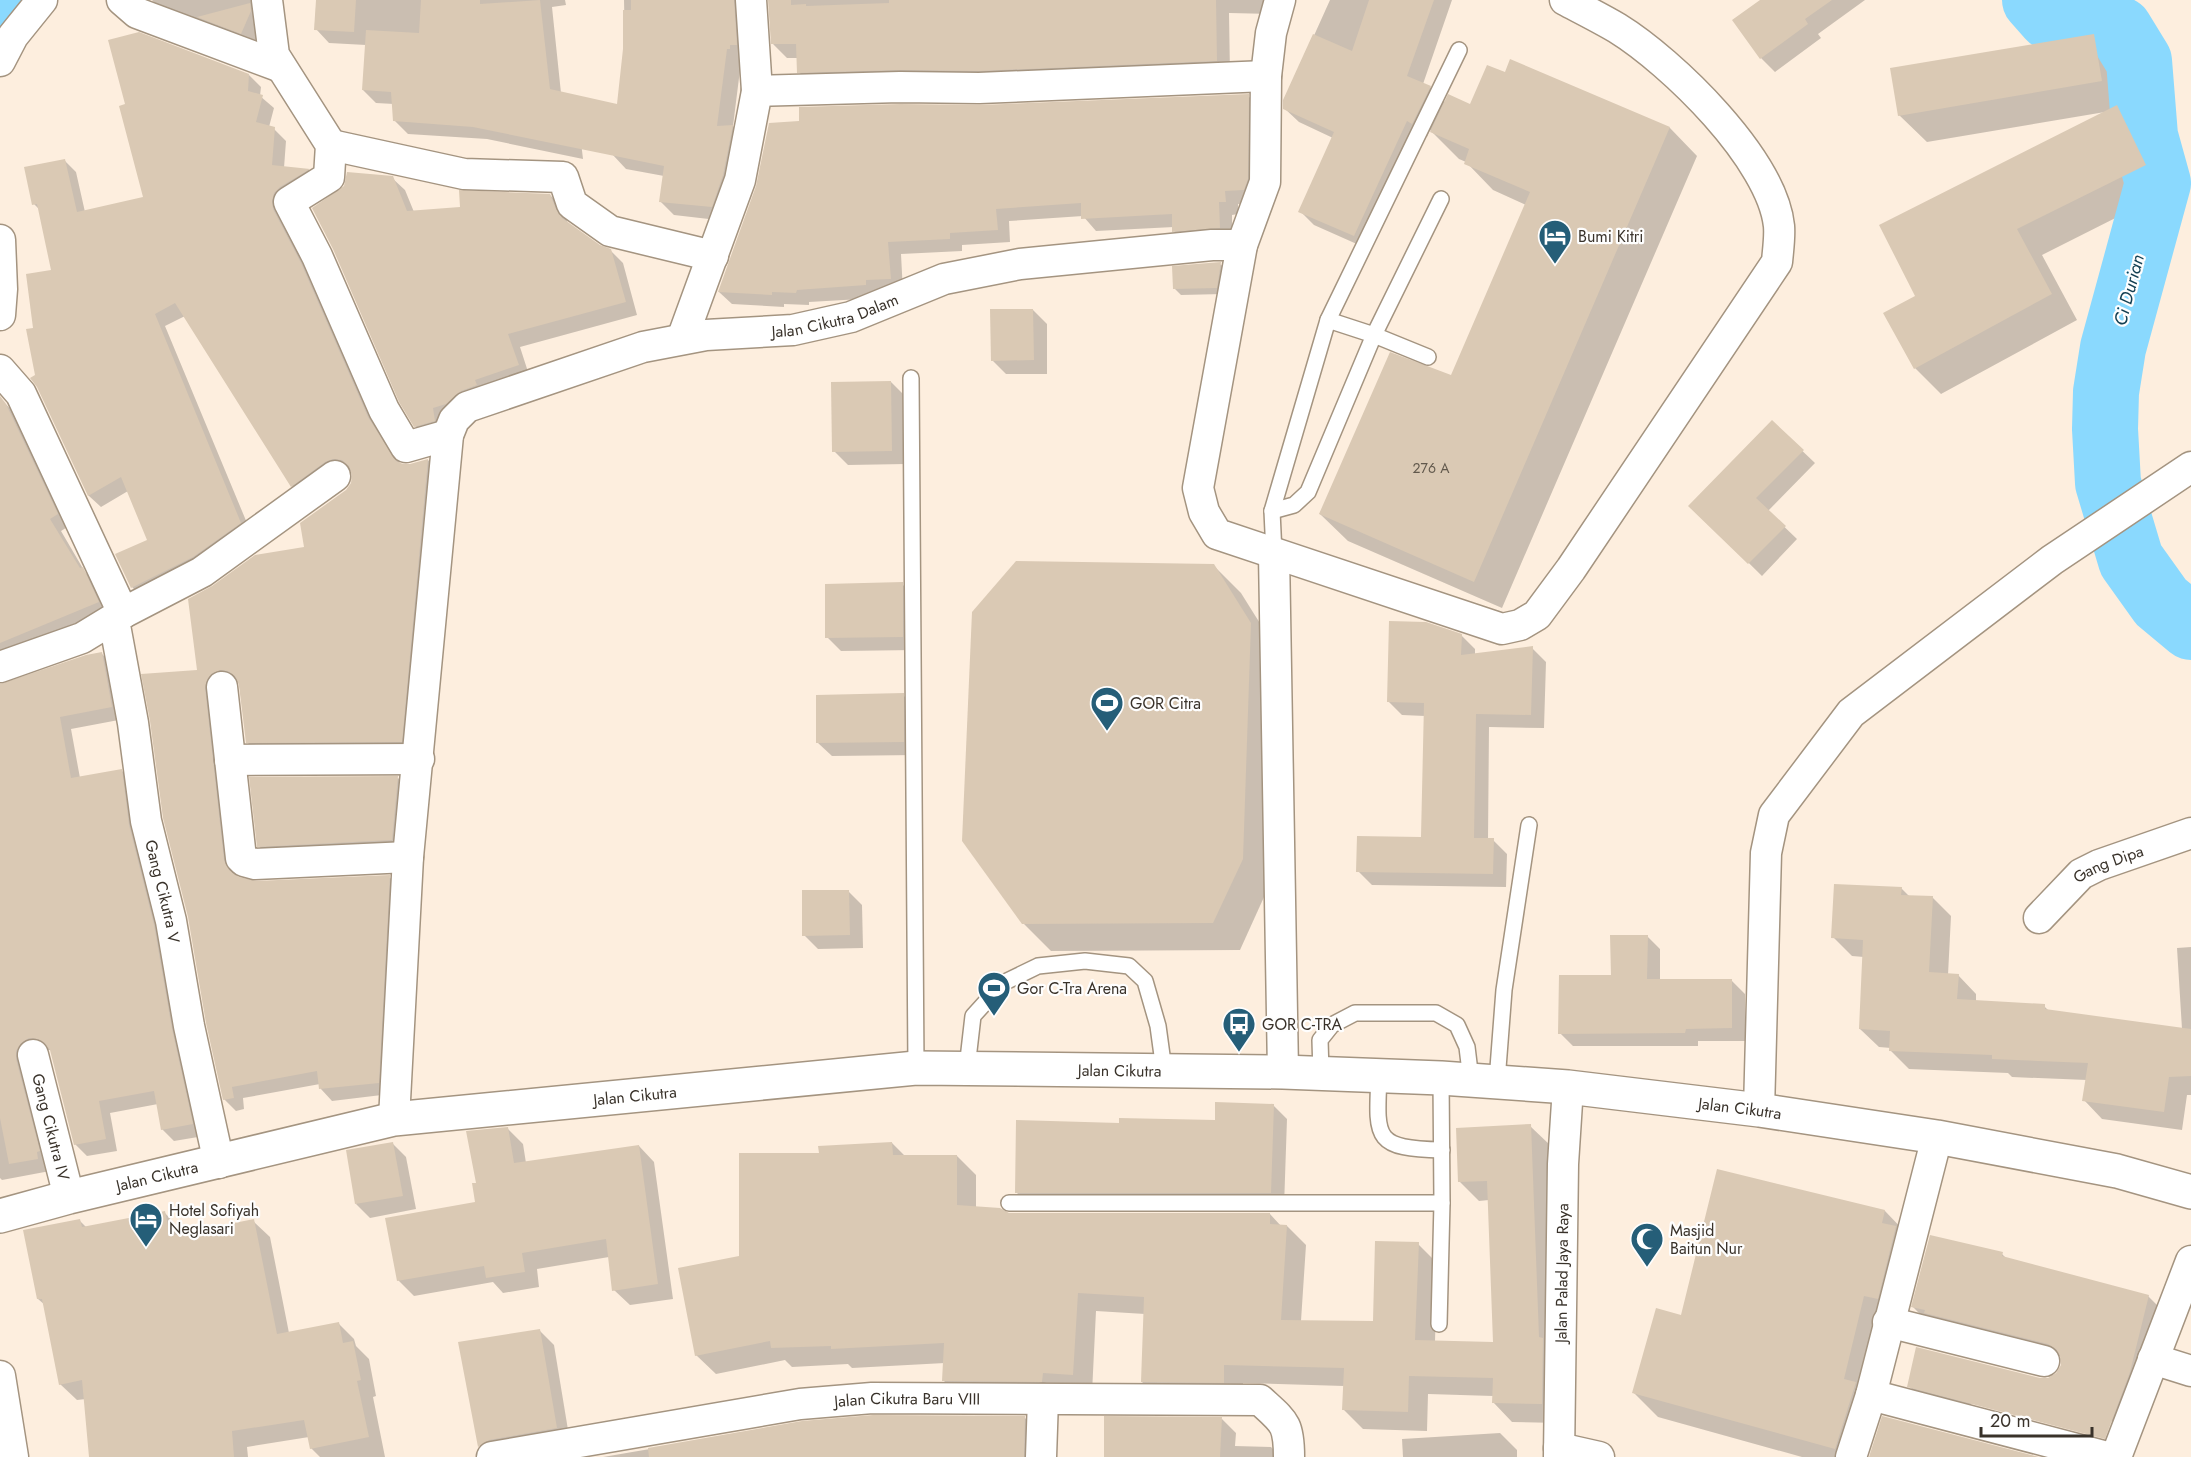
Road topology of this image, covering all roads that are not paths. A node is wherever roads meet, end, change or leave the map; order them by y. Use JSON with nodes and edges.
{"nodes":[{"id":1,"x":42,"y":0,"type":"edge"},
{"id":2,"x":122,"y":0,"type":"edge"},
{"id":3,"x":267,"y":0,"type":"edge"},
{"id":4,"x":751,"y":0,"type":"edge"},
{"id":5,"x":1280,"y":0,"type":"edge"},
{"id":6,"x":1565,"y":0,"type":"edge"},
{"id":7,"x":1459,"y":50,"type":"dead end"},
{"id":8,"x":0,"y":61,"type":"edge"},
{"id":9,"x":281,"y":67,"type":"junction"},
{"id":10,"x":1266,"y":76,"type":"junction"},
{"id":11,"x":757,"y":92,"type":"junction"},
{"id":12,"x":331,"y":145,"type":"junction"},
{"id":13,"x":1441,"y":199,"type":"dead end"},
{"id":14,"x":0,"y":240,"type":"edge"},
{"id":15,"x":1242,"y":245,"type":"junction"},
{"id":16,"x":712,"y":256,"type":"junction"},
{"id":17,"x":0,"y":315,"type":"edge"},
{"id":18,"x":1328,"y":320,"type":"junction"},
{"id":19,"x":1374,"y":335,"type":"junction"},
{"id":20,"x":682,"y":339,"type":"junction"},
{"id":21,"x":1428,"y":357,"type":"dead end"},
{"id":22,"x":0,"y":370,"type":"edge"},
{"id":23,"x":911,"y":378,"type":"dead end"},
{"id":24,"x":448,"y":435,"type":"junction"},
{"id":25,"x":2191,"y":467,"type":"edge"},
{"id":26,"x":335,"y":476,"type":"dead end"},
{"id":27,"x":1272,"y":511,"type":"junction"},
{"id":28,"x":1274,"y":554,"type":"junction"},
{"id":29,"x":118,"y":616,"type":"junction"},
{"id":30,"x":0,"y":667,"type":"edge"},
{"id":31,"x":222,"y":687,"type":"dead end"},
{"id":32,"x":419,"y":759,"type":"junction"},
{"id":33,"x":230,"y":760,"type":"junction"},
{"id":34,"x":1529,"y":825,"type":"dead end"},
{"id":35,"x":2191,"y":833,"type":"edge"},
{"id":36,"x":408,"y":857,"type":"junction"},
{"id":37,"x":2039,"y":918,"type":"dead end"},
{"id":38,"x":33,"y":1055,"type":"dead end"},
{"id":39,"x":916,"y":1068,"type":"junction"},
{"id":40,"x":967,"y":1068,"type":"junction"},
{"id":41,"x":1164,"y":1070,"type":"junction"},
{"id":42,"x":1283,"y":1072,"type":"junction"},
{"id":43,"x":1321,"y":1073,"type":"junction"},
{"id":44,"x":1379,"y":1076,"type":"junction"},
{"id":45,"x":1469,"y":1080,"type":"junction"},
{"id":46,"x":1568,"y":1087,"type":"junction"},
{"id":47,"x":1760,"y":1110,"type":"junction"},
{"id":48,"x":394,"y":1119,"type":"junction"},
{"id":49,"x":1937,"y":1137,"type":"junction"},
{"id":50,"x":1442,"y":1149,"type":"junction"},
{"id":51,"x":219,"y":1162,"type":"junction"},
{"id":52,"x":2191,"y":1192,"type":"edge"},
{"id":53,"x":69,"y":1197,"type":"junction"},
{"id":54,"x":1009,"y":1203,"type":"dead end"},
{"id":55,"x":1442,"y":1203,"type":"junction"},
{"id":56,"x":0,"y":1216,"type":"edge"},
{"id":57,"x":2191,"y":1261,"type":"edge"},
{"id":58,"x":1888,"y":1322,"type":"junction"},
{"id":59,"x":1439,"y":1324,"type":"dead end"},
{"id":60,"x":2153,"y":1359,"type":"junction"},
{"id":61,"x":2044,"y":1361,"type":"dead end"},
{"id":62,"x":2191,"y":1371,"type":"edge"},
{"id":63,"x":0,"y":1376,"type":"edge"},
{"id":64,"x":1871,"y":1395,"type":"junction"},
{"id":65,"x":1043,"y":1399,"type":"junction"},
{"id":66,"x":1559,"y":1452,"type":"edge"},
{"id":67,"x":13,"y":1457,"type":"edge"},
{"id":68,"x":492,"y":1457,"type":"edge"},
{"id":69,"x":1041,"y":1457,"type":"edge"},
{"id":70,"x":1288,"y":1457,"type":"edge"},
{"id":71,"x":1599,"y":1457,"type":"edge"},
{"id":72,"x":1851,"y":1457,"type":"edge"},
{"id":73,"x":2108,"y":1457,"type":"edge"},
{"id":74,"x":2116,"y":1457,"type":"edge"}],
"edges":[{"from":1,"to":8,"type":"street"},
{"from":2,"to":9,"type":"street"},
{"from":3,"to":9,"type":"street"},
{"from":4,"to":11,"type":"street"},
{"from":5,"to":10,"type":"street"},
{"from":6,"to":28,"type":"street"},
{"from":7,"to":18,"type":"lane"},
{"from":9,"to":12,"type":"street"},
{"from":10,"to":11,"type":"street"},
{"from":10,"to":15,"type":"street"},
{"from":11,"to":16,"type":"street"},
{"from":12,"to":16,"type":"street"},
{"from":12,"to":24,"type":"street"},
{"from":13,"to":19,"type":"lane"},
{"from":14,"to":17,"type":"street"},
{"from":15,"to":20,"type":"street","name":"Jalan Cikutra Dalam"},
{"from":15,"to":28,"type":"street"},
{"from":16,"to":20,"type":"street"},
{"from":18,"to":19,"type":"lane"},
{"from":18,"to":27,"type":"lane"},
{"from":19,"to":21,"type":"lane"},
{"from":19,"to":27,"type":"lane"},
{"from":20,"to":24,"type":"street","name":"Jalan Cikutra Dalam"},
{"from":22,"to":29,"type":"street","name":"Gang Cikutra V"},
{"from":23,"to":39,"type":"lane"},
{"from":24,"to":32,"type":"street"},
{"from":25,"to":47,"type":"street"},
{"from":26,"to":29,"type":"street"},
{"from":27,"to":28,"type":"lane"},
{"from":28,"to":42,"type":"street"},
{"from":29,"to":30,"type":"street"},
{"from":29,"to":51,"type":"street","name":"Gang Cikutra V"},
{"from":31,"to":33,"type":"street"},
{"from":32,"to":33,"type":"street"},
{"from":32,"to":36,"type":"street"},
{"from":33,"to":36,"type":"street"},
{"from":34,"to":45,"type":"lane"},
{"from":35,"to":37,"type":"street","name":"Gang Dipa"},
{"from":36,"to":48,"type":"street"},
{"from":38,"to":53,"type":"street","name":"Gang Cikutra IV"},
{"from":39,"to":40,"type":"main road","name":"Jalan Cikutra"},
{"from":39,"to":48,"type":"main road","name":"Jalan Cikutra"},
{"from":40,"to":41,"type":"main road","name":"Jalan Cikutra"},
{"from":40,"to":41,"type":"lane"},
{"from":41,"to":42,"type":"main road","name":"Jalan Cikutra"},
{"from":42,"to":43,"type":"main road","name":"Jalan Cikutra"},
{"from":43,"to":44,"type":"main road","name":"Jalan Cikutra"},
{"from":43,"to":45,"type":"lane"},
{"from":44,"to":45,"type":"main road","name":"Jalan Cikutra"},
{"from":44,"to":50,"type":"lane"},
{"from":45,"to":46,"type":"main road","name":"Jalan Cikutra"},
{"from":45,"to":50,"type":"lane"},
{"from":46,"to":47,"type":"main road","name":"Jalan Cikutra"},
{"from":46,"to":66,"type":"street","name":"Jalan Palad Jaya Raya"},
{"from":47,"to":49,"type":"main road","name":"Jalan Cikutra"},
{"from":48,"to":51,"type":"main road","name":"Jalan Cikutra"},
{"from":49,"to":52,"type":"main road","name":"Jalan Cikutra"},
{"from":49,"to":58,"type":"street"},
{"from":50,"to":55,"type":"lane"},
{"from":51,"to":53,"type":"main road","name":"Jalan Cikutra"},
{"from":53,"to":56,"type":"main road","name":"Jalan Cikutra"},
{"from":54,"to":55,"type":"lane"},
{"from":55,"to":59,"type":"lane"},
{"from":57,"to":60,"type":"street"},
{"from":58,"to":61,"type":"street"},
{"from":58,"to":64,"type":"street"},
{"from":60,"to":62,"type":"street"},
{"from":60,"to":74,"type":"street"},
{"from":63,"to":67,"type":"street"},
{"from":64,"to":72,"type":"street"},
{"from":64,"to":73,"type":"street"},
{"from":65,"to":68,"type":"street","name":"Jalan Cikutra Baru VIII"},
{"from":65,"to":69,"type":"street"},
{"from":65,"to":70,"type":"street","name":"Jalan Cikutra Baru VIII"},
{"from":66,"to":71,"type":"street"}]}
